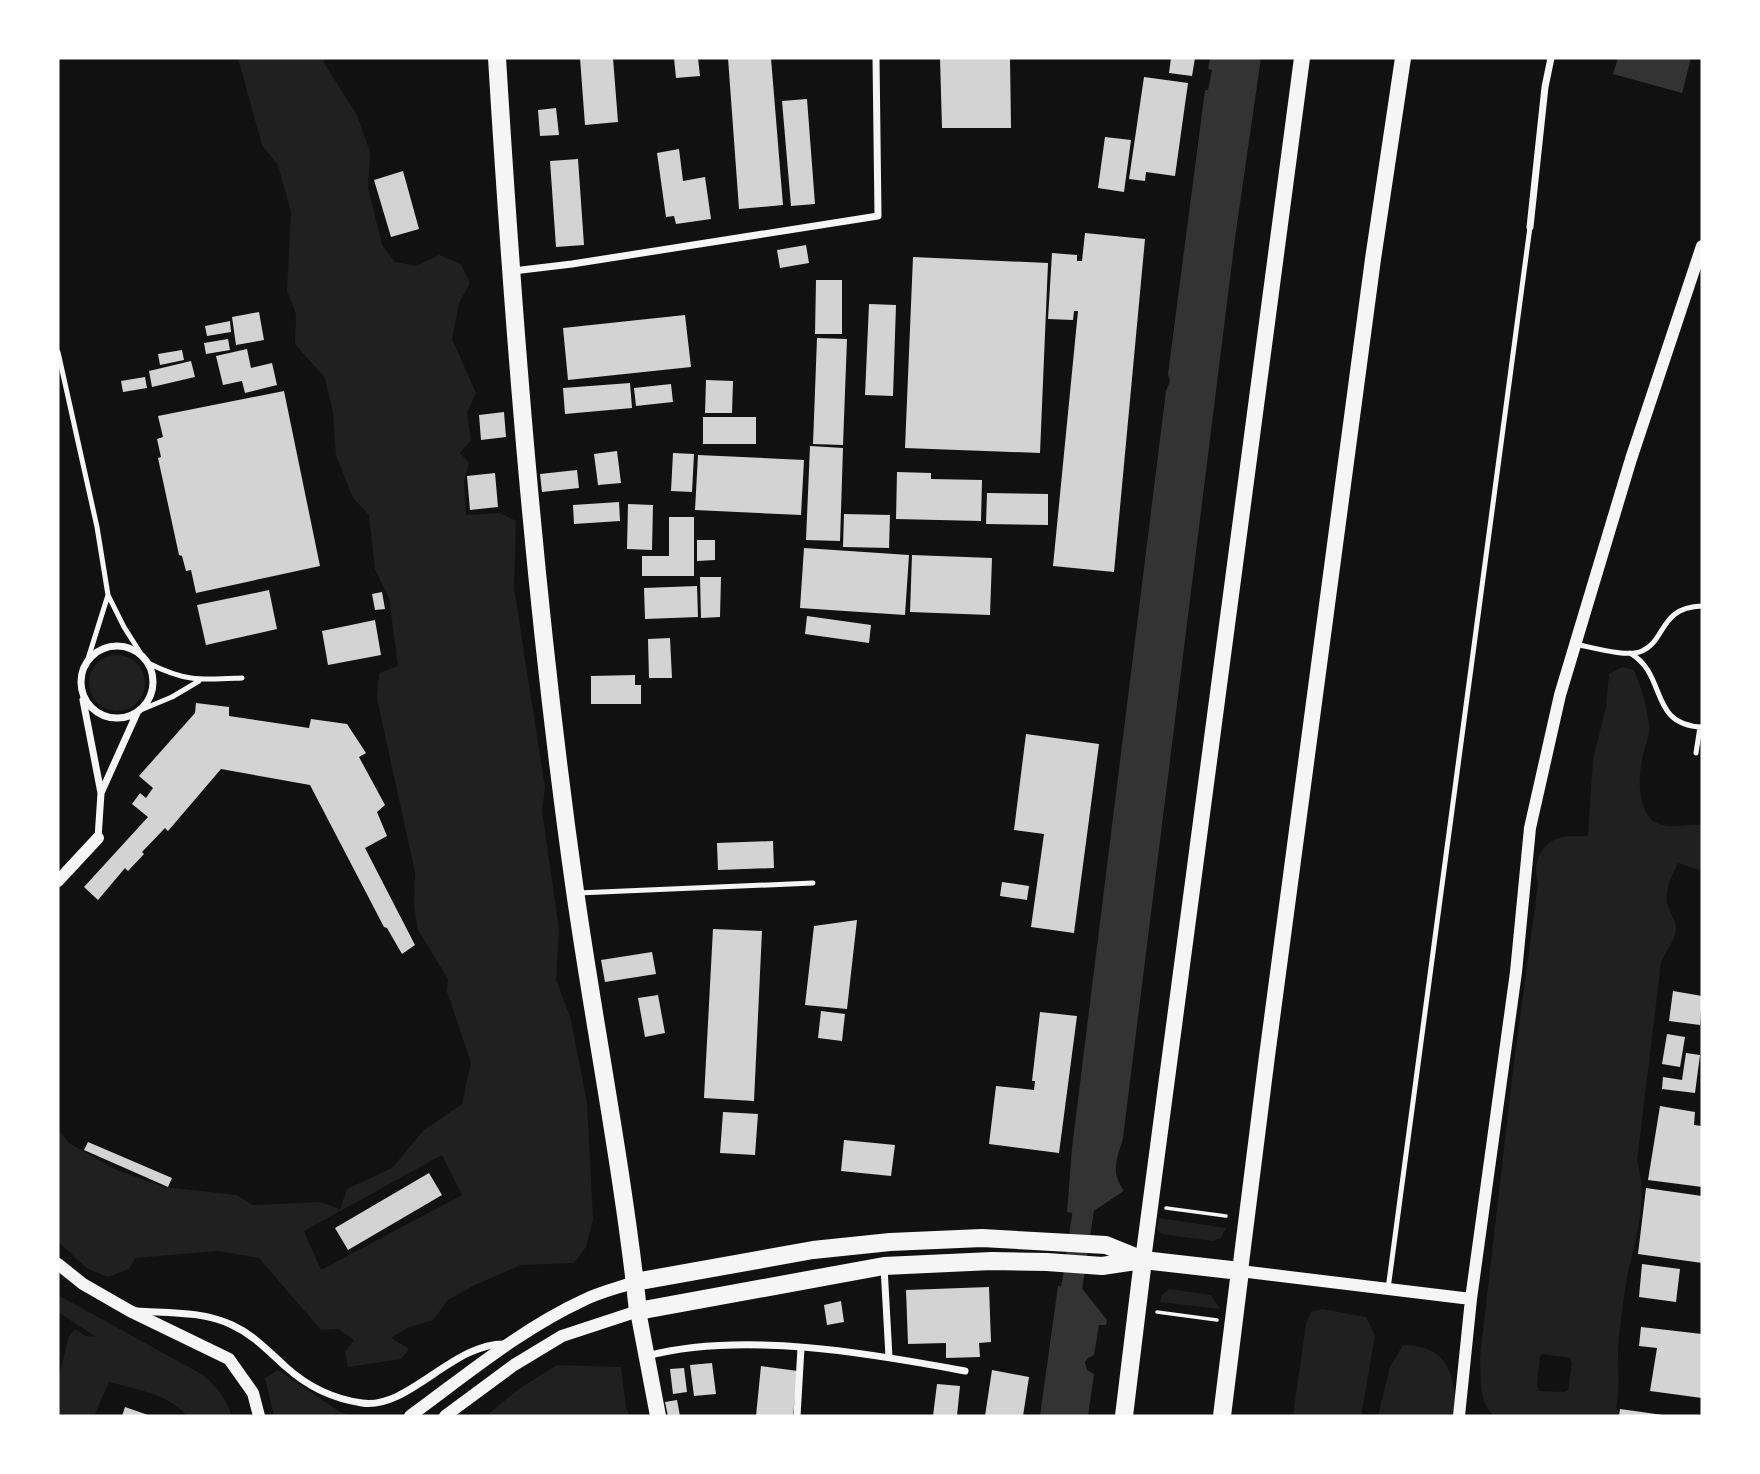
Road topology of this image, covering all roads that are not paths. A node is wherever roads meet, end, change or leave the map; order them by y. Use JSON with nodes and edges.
{"nodes":[{"id":1,"x":497,"y":58,"type":"edge"},
{"id":2,"x":876,"y":58,"type":"edge"},
{"id":3,"x":1302,"y":58,"type":"edge"},
{"id":4,"x":1403,"y":58,"type":"edge"},
{"id":5,"x":1551,"y":58,"type":"edge"},
{"id":6,"x":1530,"y":227,"type":"joint"},
{"id":7,"x":1702,"y":246,"type":"edge"},
{"id":8,"x":510,"y":271,"type":"junction"},
{"id":9,"x":58,"y":352,"type":"edge"},
{"id":10,"x":108,"y":595,"type":"junction"},
{"id":11,"x":1702,"y":606,"type":"edge"},
{"id":12,"x":1575,"y":644,"type":"junction"},
{"id":13,"x":1630,"y":653,"type":"junction"},
{"id":14,"x":145,"y":660,"type":"junction"},
{"id":15,"x":87,"y":662,"type":"junction"},
{"id":16,"x":242,"y":678,"type":"dead end"},
{"id":17,"x":199,"y":681,"type":"junction"},
{"id":18,"x":81,"y":690,"type":"junction"},
{"id":19,"x":140,"y":711,"type":"junction"},
{"id":20,"x":1701,"y":727,"type":"edge"},
{"id":21,"x":1696,"y":752,"type":"dead end"},
{"id":22,"x":101,"y":793,"type":"junction"},
{"id":23,"x":98,"y":838,"type":"joint"},
{"id":24,"x":58,"y":881,"type":"edge"},
{"id":25,"x":813,"y":883,"type":"dead end"},
{"id":26,"x":575,"y":893,"type":"junction"},
{"id":27,"x":1124,"y":1258,"type":"junction"},
{"id":28,"x":1143,"y":1261,"type":"junction"},
{"id":29,"x":58,"y":1264,"type":"edge"},
{"id":30,"x":884,"y":1266,"type":"junction"},
{"id":31,"x":1240,"y":1271,"type":"junction"},
{"id":32,"x":635,"y":1282,"type":"junction"},
{"id":33,"x":1388,"y":1290,"type":"junction"},
{"id":34,"x":1471,"y":1299,"type":"junction"},
{"id":35,"x":130,"y":1311,"type":"junction"},
{"id":36,"x":638,"y":1311,"type":"junction"},
{"id":37,"x":508,"y":1344,"type":"junction"},
{"id":38,"x":801,"y":1348,"type":"junction"},
{"id":39,"x":646,"y":1356,"type":"junction"},
{"id":40,"x":890,"y":1357,"type":"junction"},
{"id":41,"x":965,"y":1371,"type":"dead end"},
{"id":42,"x":259,"y":1416,"type":"edge"},
{"id":43,"x":410,"y":1416,"type":"edge"},
{"id":44,"x":445,"y":1416,"type":"edge"},
{"id":45,"x":658,"y":1416,"type":"edge"},
{"id":46,"x":797,"y":1416,"type":"edge"},
{"id":47,"x":1124,"y":1416,"type":"edge"},
{"id":48,"x":1222,"y":1416,"type":"edge"},
{"id":49,"x":1459,"y":1416,"type":"edge"}],
"edges":[{"from":1,"to":8,"type":"highway"},
{"from":2,"to":8,"type":"street"},
{"from":3,"to":28,"type":"main road"},
{"from":4,"to":31,"type":"main road"},
{"from":5,"to":6,"type":"street"},
{"from":6,"to":33,"type":"lane"},
{"from":7,"to":12,"type":"street"},
{"from":8,"to":26,"type":"highway"},
{"from":9,"to":10,"type":"lane"},
{"from":10,"to":14,"type":"lane"},
{"from":10,"to":15,"type":"lane"},
{"from":11,"to":13,"type":"lane"},
{"from":12,"to":13,"type":"lane"},
{"from":12,"to":34,"type":"street"},
{"from":13,"to":20,"type":"lane"},
{"from":14,"to":15,"type":"street"},
{"from":14,"to":17,"type":"lane"},
{"from":14,"to":19,"type":"street"},
{"from":15,"to":18,"type":"street"},
{"from":16,"to":17,"type":"lane"},
{"from":17,"to":19,"type":"lane"},
{"from":18,"to":19,"type":"street"},
{"from":18,"to":22,"type":"street"},
{"from":19,"to":22,"type":"street"},
{"from":20,"to":21,"type":"lane"},
{"from":22,"to":23,"type":"street"},
{"from":23,"to":24,"type":"street"},
{"from":25,"to":26,"type":"lane"},
{"from":26,"to":32,"type":"highway"},
{"from":27,"to":28,"type":"highway"},
{"from":27,"to":30,"type":"highway"},
{"from":27,"to":32,"type":"highway"},
{"from":28,"to":31,"type":"highway"},
{"from":28,"to":47,"type":"highway"},
{"from":29,"to":35,"type":"street"},
{"from":30,"to":36,"type":"highway"},
{"from":30,"to":40,"type":"street"},
{"from":31,"to":33,"type":"street"},
{"from":31,"to":48,"type":"highway"},
{"from":32,"to":36,"type":"highway"},
{"from":32,"to":37,"type":"street"},
{"from":33,"to":34,"type":"street"},
{"from":34,"to":49,"type":"street"},
{"from":35,"to":37,"type":"street"},
{"from":35,"to":42,"type":"street"},
{"from":36,"to":39,"type":"main road"},
{"from":36,"to":44,"type":"street"},
{"from":37,"to":43,"type":"street"},
{"from":38,"to":39,"type":"street"},
{"from":38,"to":40,"type":"street"},
{"from":38,"to":46,"type":"street"},
{"from":39,"to":45,"type":"main road"},
{"from":40,"to":41,"type":"street"}]}
